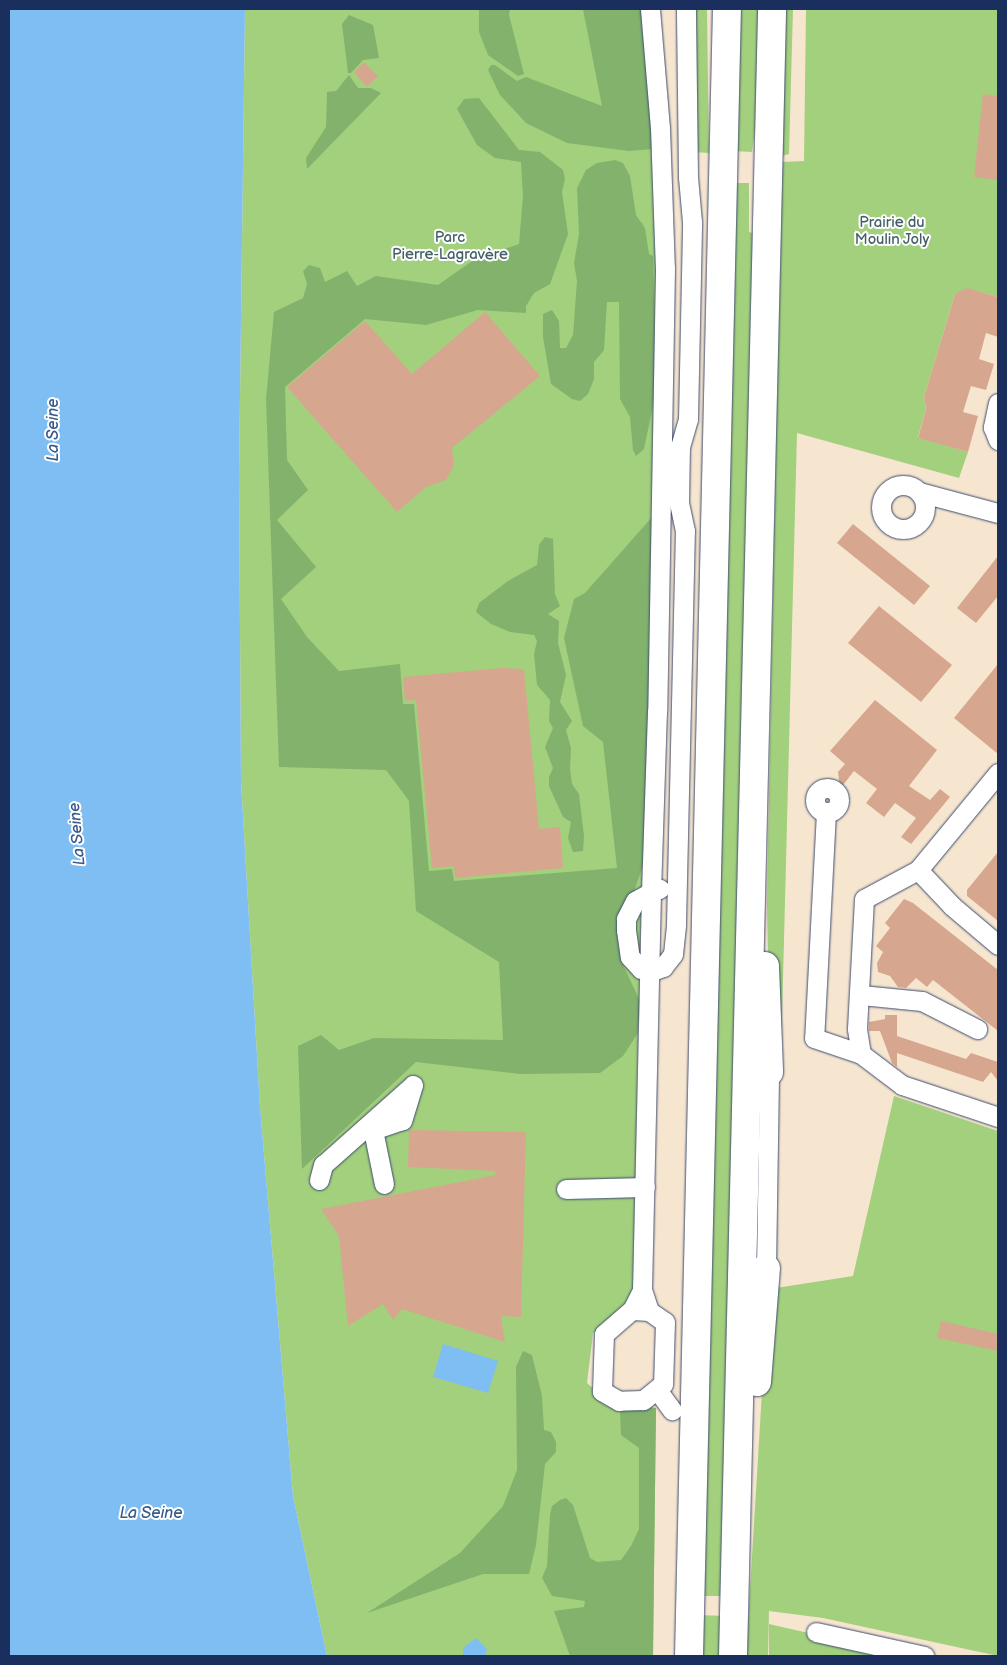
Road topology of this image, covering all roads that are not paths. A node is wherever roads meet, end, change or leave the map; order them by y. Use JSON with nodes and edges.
{"nodes":[{"id":1,"x":650,"y":9,"type":"edge"},
{"id":2,"x":686,"y":9,"type":"edge"},
{"id":3,"x":727,"y":9,"type":"edge"},
{"id":4,"x":772,"y":9,"type":"edge"},
{"id":5,"x":998,"y":403,"type":"edge"},
{"id":6,"x":998,"y":440,"type":"edge"},
{"id":7,"x":919,"y":492,"type":"dead end"},
{"id":8,"x":998,"y":513,"type":"edge"},
{"id":9,"x":658,"y":555,"type":"junction"},
{"id":10,"x":684,"y":555,"type":"junction"},
{"id":11,"x":998,"y":773,"type":"edge"},
{"id":12,"x":826,"y":812,"type":"dead end"},
{"id":13,"x":918,"y":870,"type":"junction"},
{"id":14,"x":651,"y":892,"type":"junction"},
{"id":15,"x":677,"y":897,"type":"junction"},
{"id":16,"x":750,"y":913,"type":"junction"},
{"id":17,"x":998,"y":945,"type":"edge"},
{"id":18,"x":649,"y":972,"type":"junction"},
{"id":19,"x":861,"y":995,"type":"junction"},
{"id":20,"x":977,"y":1029,"type":"dead end"},
{"id":21,"x":861,"y":1054,"type":"junction"},
{"id":22,"x":769,"y":1072,"type":"joint"},
{"id":23,"x":998,"y":1117,"type":"edge"},
{"id":24,"x":319,"y":1180,"type":"dead end"},
{"id":25,"x":384,"y":1184,"type":"dead end"},
{"id":26,"x":645,"y":1187,"type":"junction"},
{"id":27,"x":566,"y":1188,"type":"dead end"},
{"id":28,"x":766,"y":1268,"type":"joint"},
{"id":29,"x":641,"y":1311,"type":"junction"},
{"id":30,"x":658,"y":1391,"type":"junction"},
{"id":31,"x":672,"y":1410,"type":"dead end"},
{"id":32,"x":738,"y":1468,"type":"junction"},
{"id":33,"x":816,"y":1632,"type":"dead end"},
{"id":34,"x":689,"y":1656,"type":"edge"},
{"id":35,"x":733,"y":1656,"type":"edge"},
{"id":36,"x":924,"y":1656,"type":"edge"}],
"edges":[{"from":1,"to":9,"type":"street"},
{"from":2,"to":10,"type":"street"},
{"from":3,"to":34,"type":"highway"},
{"from":4,"to":16,"type":"highway"},
{"from":5,"to":6,"type":"street"},
{"from":7,"to":8,"type":"street"},
{"from":9,"to":10,"type":"street"},
{"from":9,"to":10,"type":"street"},
{"from":9,"to":14,"type":"street"},
{"from":10,"to":15,"type":"street"},
{"from":11,"to":13,"type":"street"},
{"from":12,"to":21,"type":"street"},
{"from":13,"to":17,"type":"street"},
{"from":13,"to":19,"type":"street"},
{"from":14,"to":15,"type":"street"},
{"from":14,"to":18,"type":"street"},
{"from":15,"to":18,"type":"street"},
{"from":16,"to":22,"type":"highway"},
{"from":16,"to":32,"type":"highway"},
{"from":18,"to":26,"type":"street"},
{"from":19,"to":20,"type":"street"},
{"from":19,"to":21,"type":"street"},
{"from":21,"to":23,"type":"street"},
{"from":22,"to":28,"type":"street"},
{"from":24,"to":25,"type":"street"},
{"from":26,"to":27,"type":"street"},
{"from":26,"to":29,"type":"street"},
{"from":28,"to":32,"type":"highway"},
{"from":29,"to":30,"type":"street"},
{"from":29,"to":30,"type":"street"},
{"from":30,"to":31,"type":"street"},
{"from":32,"to":35,"type":"highway"},
{"from":33,"to":36,"type":"street"}]}
